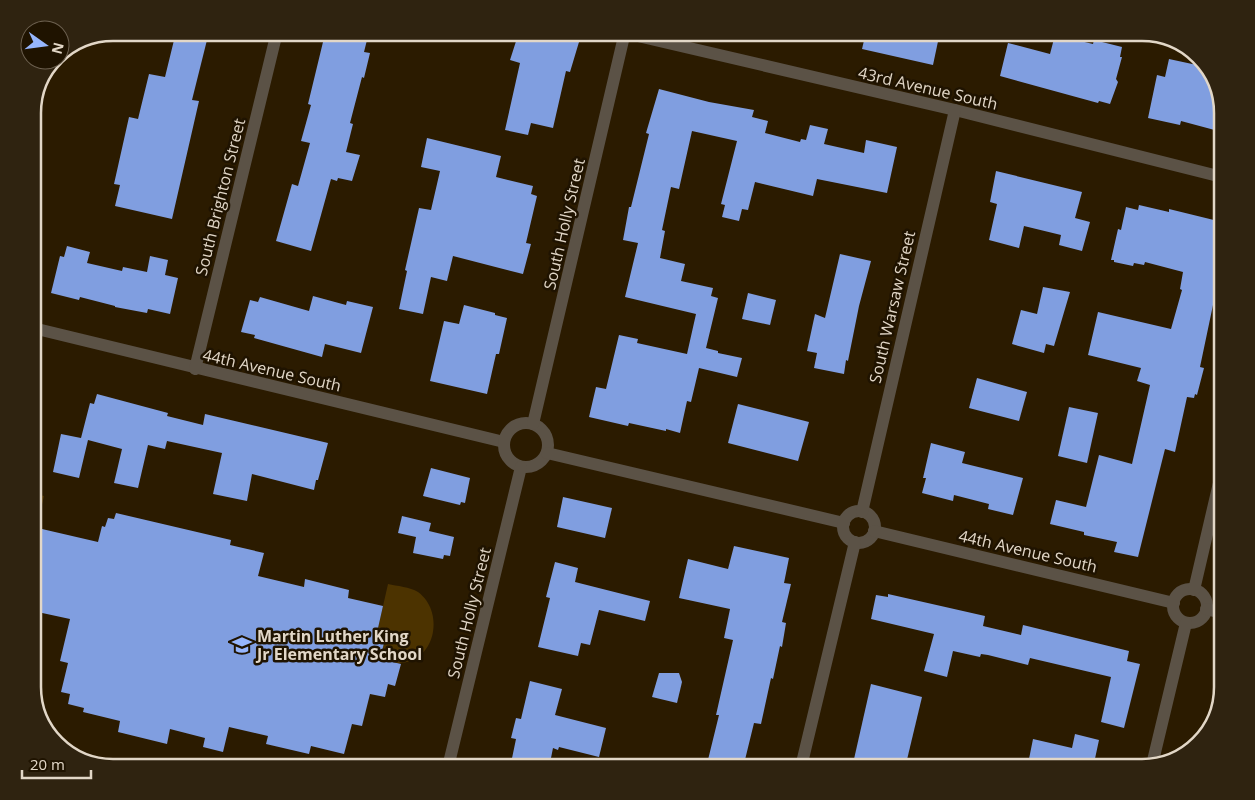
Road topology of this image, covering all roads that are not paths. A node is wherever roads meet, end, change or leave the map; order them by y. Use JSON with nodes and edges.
{"nodes":[{"id":1,"x":275,"y":41,"type":"edge"},
{"id":2,"x":623,"y":41,"type":"edge"},
{"id":3,"x":659,"y":41,"type":"edge"},
{"id":4,"x":955,"y":110,"type":"junction"},
{"id":5,"x":1214,"y":175,"type":"edge"},
{"id":6,"x":41,"y":330,"type":"edge"},
{"id":7,"x":195,"y":369,"type":"junction"},
{"id":8,"x":533,"y":424,"type":"junction"},
{"id":9,"x":504,"y":442,"type":"junction"},
{"id":10,"x":547,"y":453,"type":"junction"},
{"id":11,"x":521,"y":467,"type":"junction"},
{"id":12,"x":1214,"y":504,"type":"edge"},
{"id":13,"x":862,"y":512,"type":"junction"},
{"id":14,"x":844,"y":524,"type":"junction"},
{"id":15,"x":874,"y":532,"type":"junction"},
{"id":16,"x":855,"y":542,"type":"junction"},
{"id":17,"x":1194,"y":590,"type":"junction"},
{"id":18,"x":1174,"y":602,"type":"junction"},
{"id":19,"x":1206,"y":609,"type":"junction"},
{"id":20,"x":1214,"y":611,"type":"edge"},
{"id":21,"x":1186,"y":622,"type":"junction"},
{"id":22,"x":1154,"y":757,"type":"edge"},
{"id":23,"x":450,"y":759,"type":"edge"},
{"id":24,"x":803,"y":759,"type":"edge"}],
"edges":[{"from":1,"to":7,"type":"street","name":"South Brighton Street"},
{"from":2,"to":8,"type":"street","name":"South Holly Street"},
{"from":3,"to":4,"type":"street","name":"43rd Avenue South"},
{"from":4,"to":5,"type":"street","name":"43rd Avenue South"},
{"from":4,"to":13,"type":"street","name":"South Warsaw Street"},
{"from":6,"to":7,"type":"street","name":"44th Avenue South"},
{"from":7,"to":9,"type":"street","name":"44th Avenue South"},
{"from":8,"to":9,"type":"street"},
{"from":8,"to":10,"type":"street"},
{"from":9,"to":11,"type":"street"},
{"from":10,"to":11,"type":"street"},
{"from":10,"to":14,"type":"street"},
{"from":11,"to":23,"type":"street","name":"South Holly Street"},
{"from":12,"to":17,"type":"street"},
{"from":13,"to":14,"type":"street"},
{"from":13,"to":15,"type":"street"},
{"from":14,"to":16,"type":"street"},
{"from":15,"to":16,"type":"street"},
{"from":15,"to":18,"type":"street","name":"44th Avenue South"},
{"from":16,"to":24,"type":"street"},
{"from":17,"to":18,"type":"street"},
{"from":17,"to":19,"type":"street"},
{"from":18,"to":21,"type":"street"},
{"from":19,"to":20,"type":"street"},
{"from":19,"to":21,"type":"street"},
{"from":21,"to":22,"type":"street"}]}
